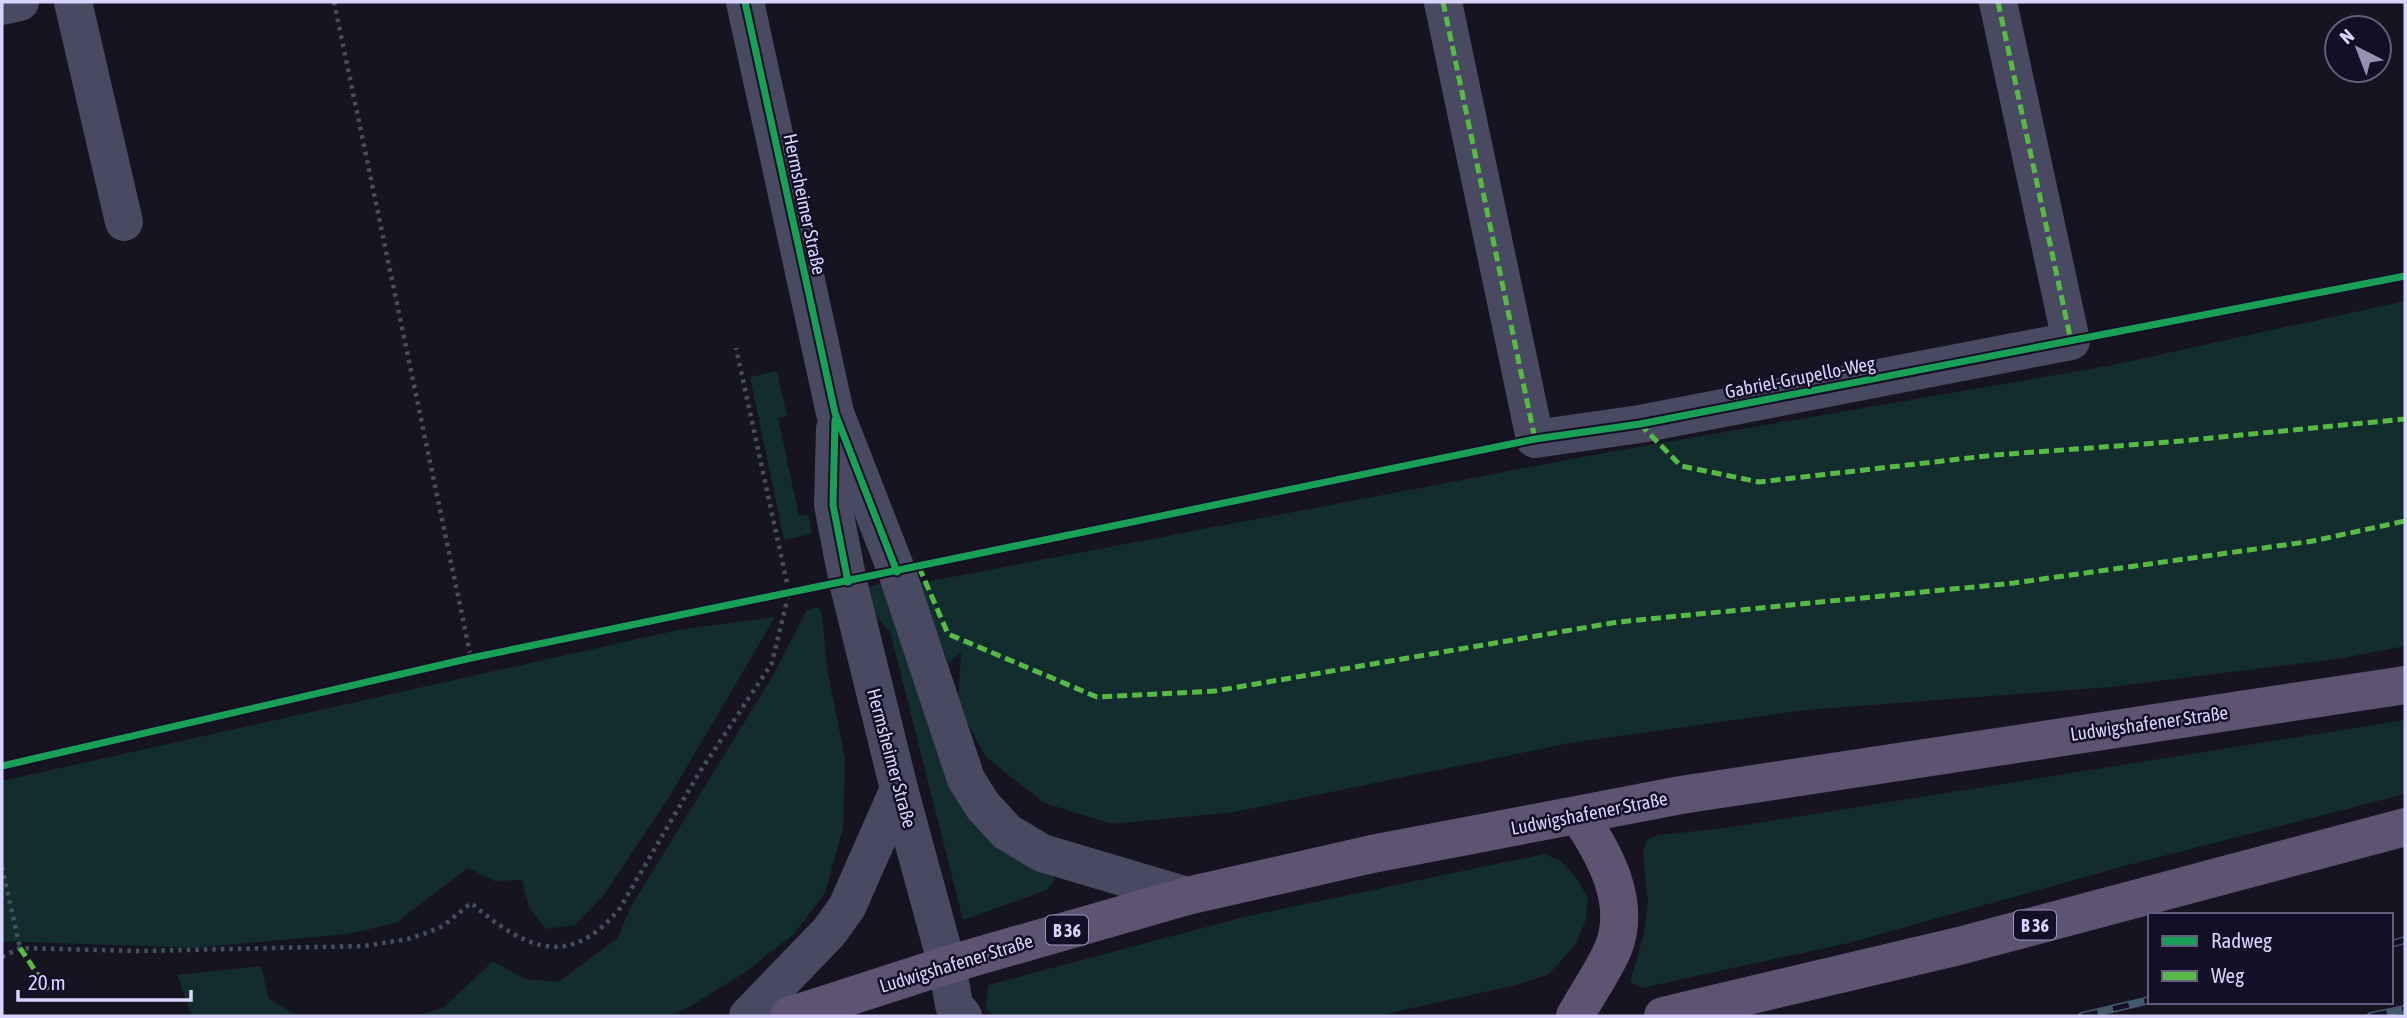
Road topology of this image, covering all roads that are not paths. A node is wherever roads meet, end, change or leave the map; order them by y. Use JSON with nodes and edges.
{"nodes":[{"id":1,"x":20,"y":2,"type":"edge"},
{"id":2,"x":73,"y":2,"type":"edge"},
{"id":3,"x":745,"y":2,"type":"edge"},
{"id":4,"x":1443,"y":2,"type":"edge"},
{"id":5,"x":1998,"y":2,"type":"edge"},
{"id":6,"x":2,"y":6,"type":"edge"},
{"id":7,"x":124,"y":222,"type":"dead end"},
{"id":8,"x":835,"y":413,"type":"junction"},
{"id":9,"x":2405,"y":685,"type":"edge"},
{"id":10,"x":899,"y":789,"type":"junction"},
{"id":11,"x":1579,"y":816,"type":"junction"},
{"id":12,"x":2405,"y":827,"type":"edge"},
{"id":13,"x":1187,"y":897,"type":"junction"},
{"id":14,"x":947,"y":965,"type":"junction"},
{"id":15,"x":748,"y":1016,"type":"edge"},
{"id":16,"x":789,"y":1016,"type":"edge"},
{"id":17,"x":962,"y":1016,"type":"edge"},
{"id":18,"x":1575,"y":1016,"type":"edge"},
{"id":19,"x":1663,"y":1016,"type":"edge"}],
"edges":[{"from":1,"to":6,"type":"street"},
{"from":2,"to":7,"type":"street"},
{"from":3,"to":8,"type":"street","name":"Hermsheimer Straße"},
{"from":4,"to":5,"type":"street","name":"Gabriel-Grupello-Weg"},
{"from":8,"to":10,"type":"street","name":"Hermsheimer Straße"},
{"from":8,"to":13,"type":"street","name":"Hermsheimer Straße"},
{"from":9,"to":11,"type":"main road","name":"Ludwigshafener Straße","number":"B 36"},
{"from":10,"to":14,"type":"street","name":"Hermsheimer Straße"},
{"from":10,"to":15,"type":"street"},
{"from":11,"to":13,"type":"main road","name":"Ludwigshafener Straße","number":"B 36"},
{"from":11,"to":18,"type":"main road"},
{"from":12,"to":19,"type":"main road","number":"B 36"},
{"from":13,"to":14,"type":"main road","name":"Ludwigshafener Straße","number":"B 36"},
{"from":14,"to":16,"type":"main road","name":"Ludwigshafener Straße","number":"B 36"},
{"from":14,"to":17,"type":"street","name":"Hermsheimer Straße"}]}
